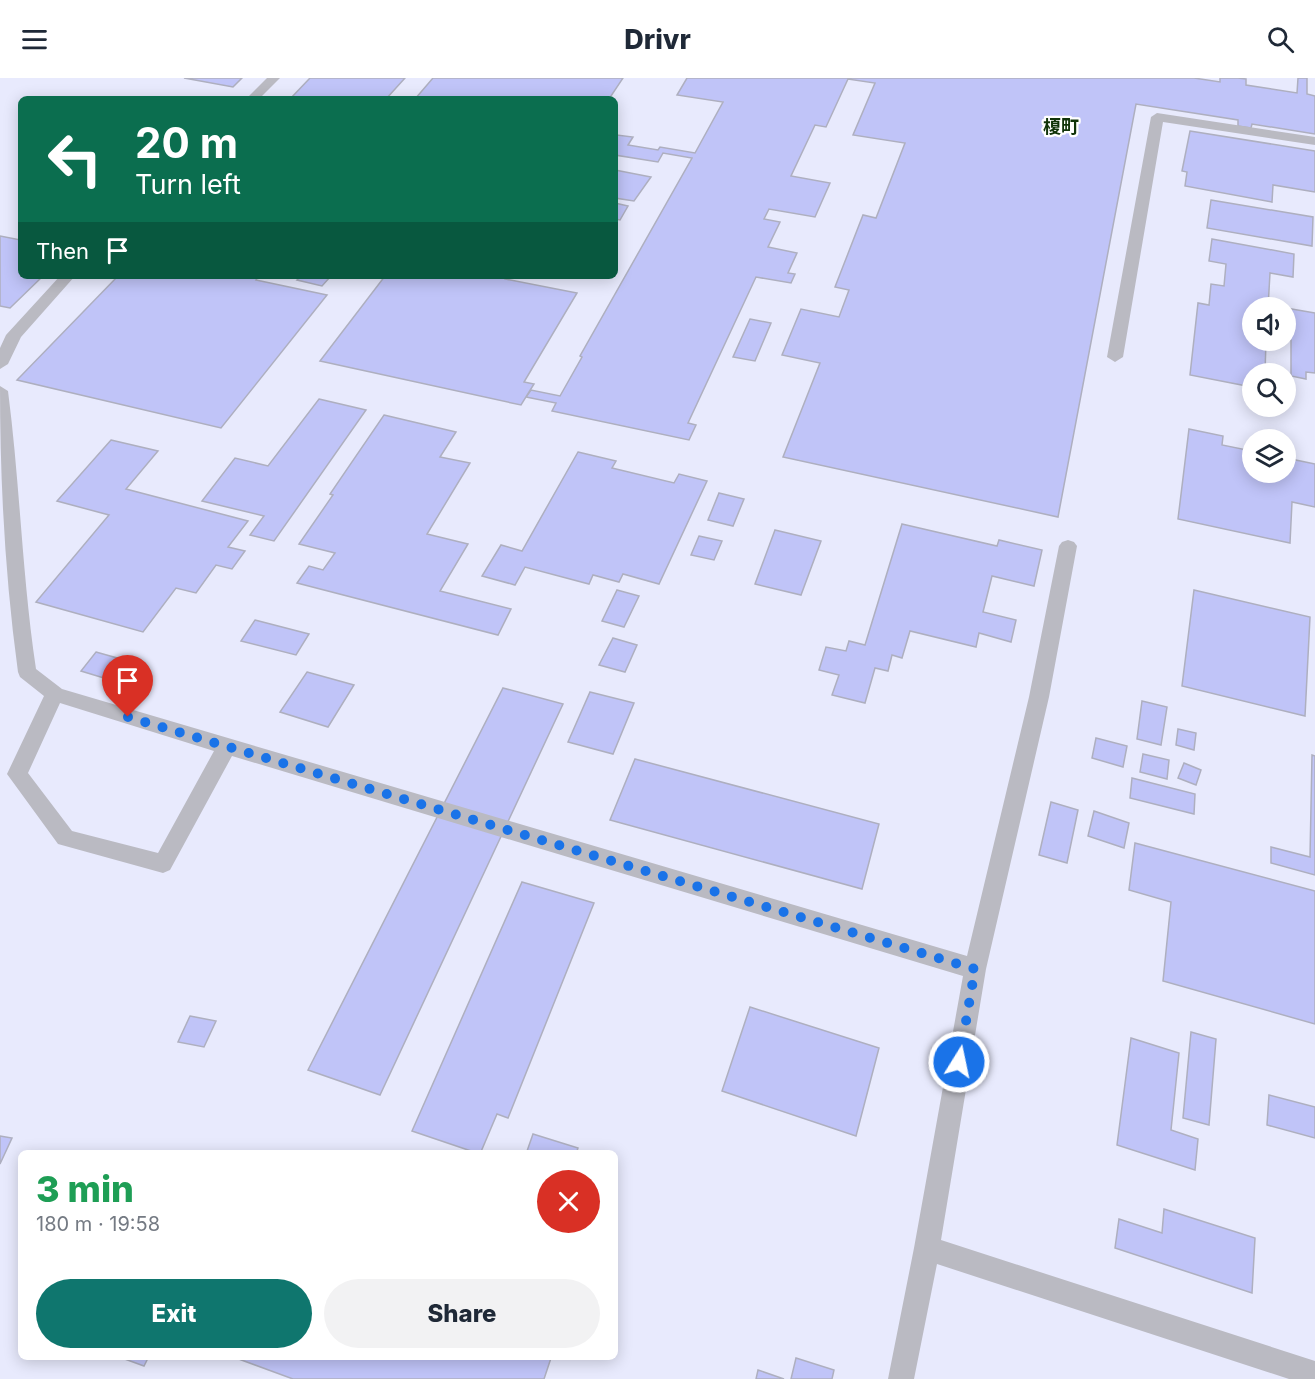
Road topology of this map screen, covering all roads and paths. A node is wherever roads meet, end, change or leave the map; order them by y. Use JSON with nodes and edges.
{"nodes":[{"id":1,"x":274,"y":78,"type":"edge"},
{"id":2,"x":255,"y":96,"type":"edge"},
{"id":3,"x":1315,"y":141,"type":"edge"},
{"id":4,"x":65,"y":279,"type":"edge"},
{"id":5,"x":1114,"y":357,"type":"dead end"},
{"id":6,"x":0,"y":364,"type":"edge"},
{"id":7,"x":0,"y":391,"type":"edge"},
{"id":8,"x":1068,"y":546,"type":"dead end"},
{"id":9,"x":55,"y":693,"type":"junction"},
{"id":10,"x":227,"y":746,"type":"junction"},
{"id":11,"x":975,"y":969,"type":"junction"},
{"id":12,"x":927,"y":1248,"type":"junction"},
{"id":13,"x":1315,"y":1374,"type":"edge"},
{"id":14,"x":901,"y":1379,"type":"edge"}],
"edges":[{"from":1,"to":2,"type":"lane"},
{"from":3,"to":5,"type":"lane"},
{"from":4,"to":6,"type":"lane"},
{"from":7,"to":9,"type":"lane"},
{"from":8,"to":11,"type":"lane"},
{"from":9,"to":10,"type":"lane"},
{"from":9,"to":10,"type":"lane"},
{"from":10,"to":11,"type":"lane"},
{"from":11,"to":12,"type":"lane"},
{"from":12,"to":13,"type":"lane"},
{"from":12,"to":14,"type":"lane"}]}
